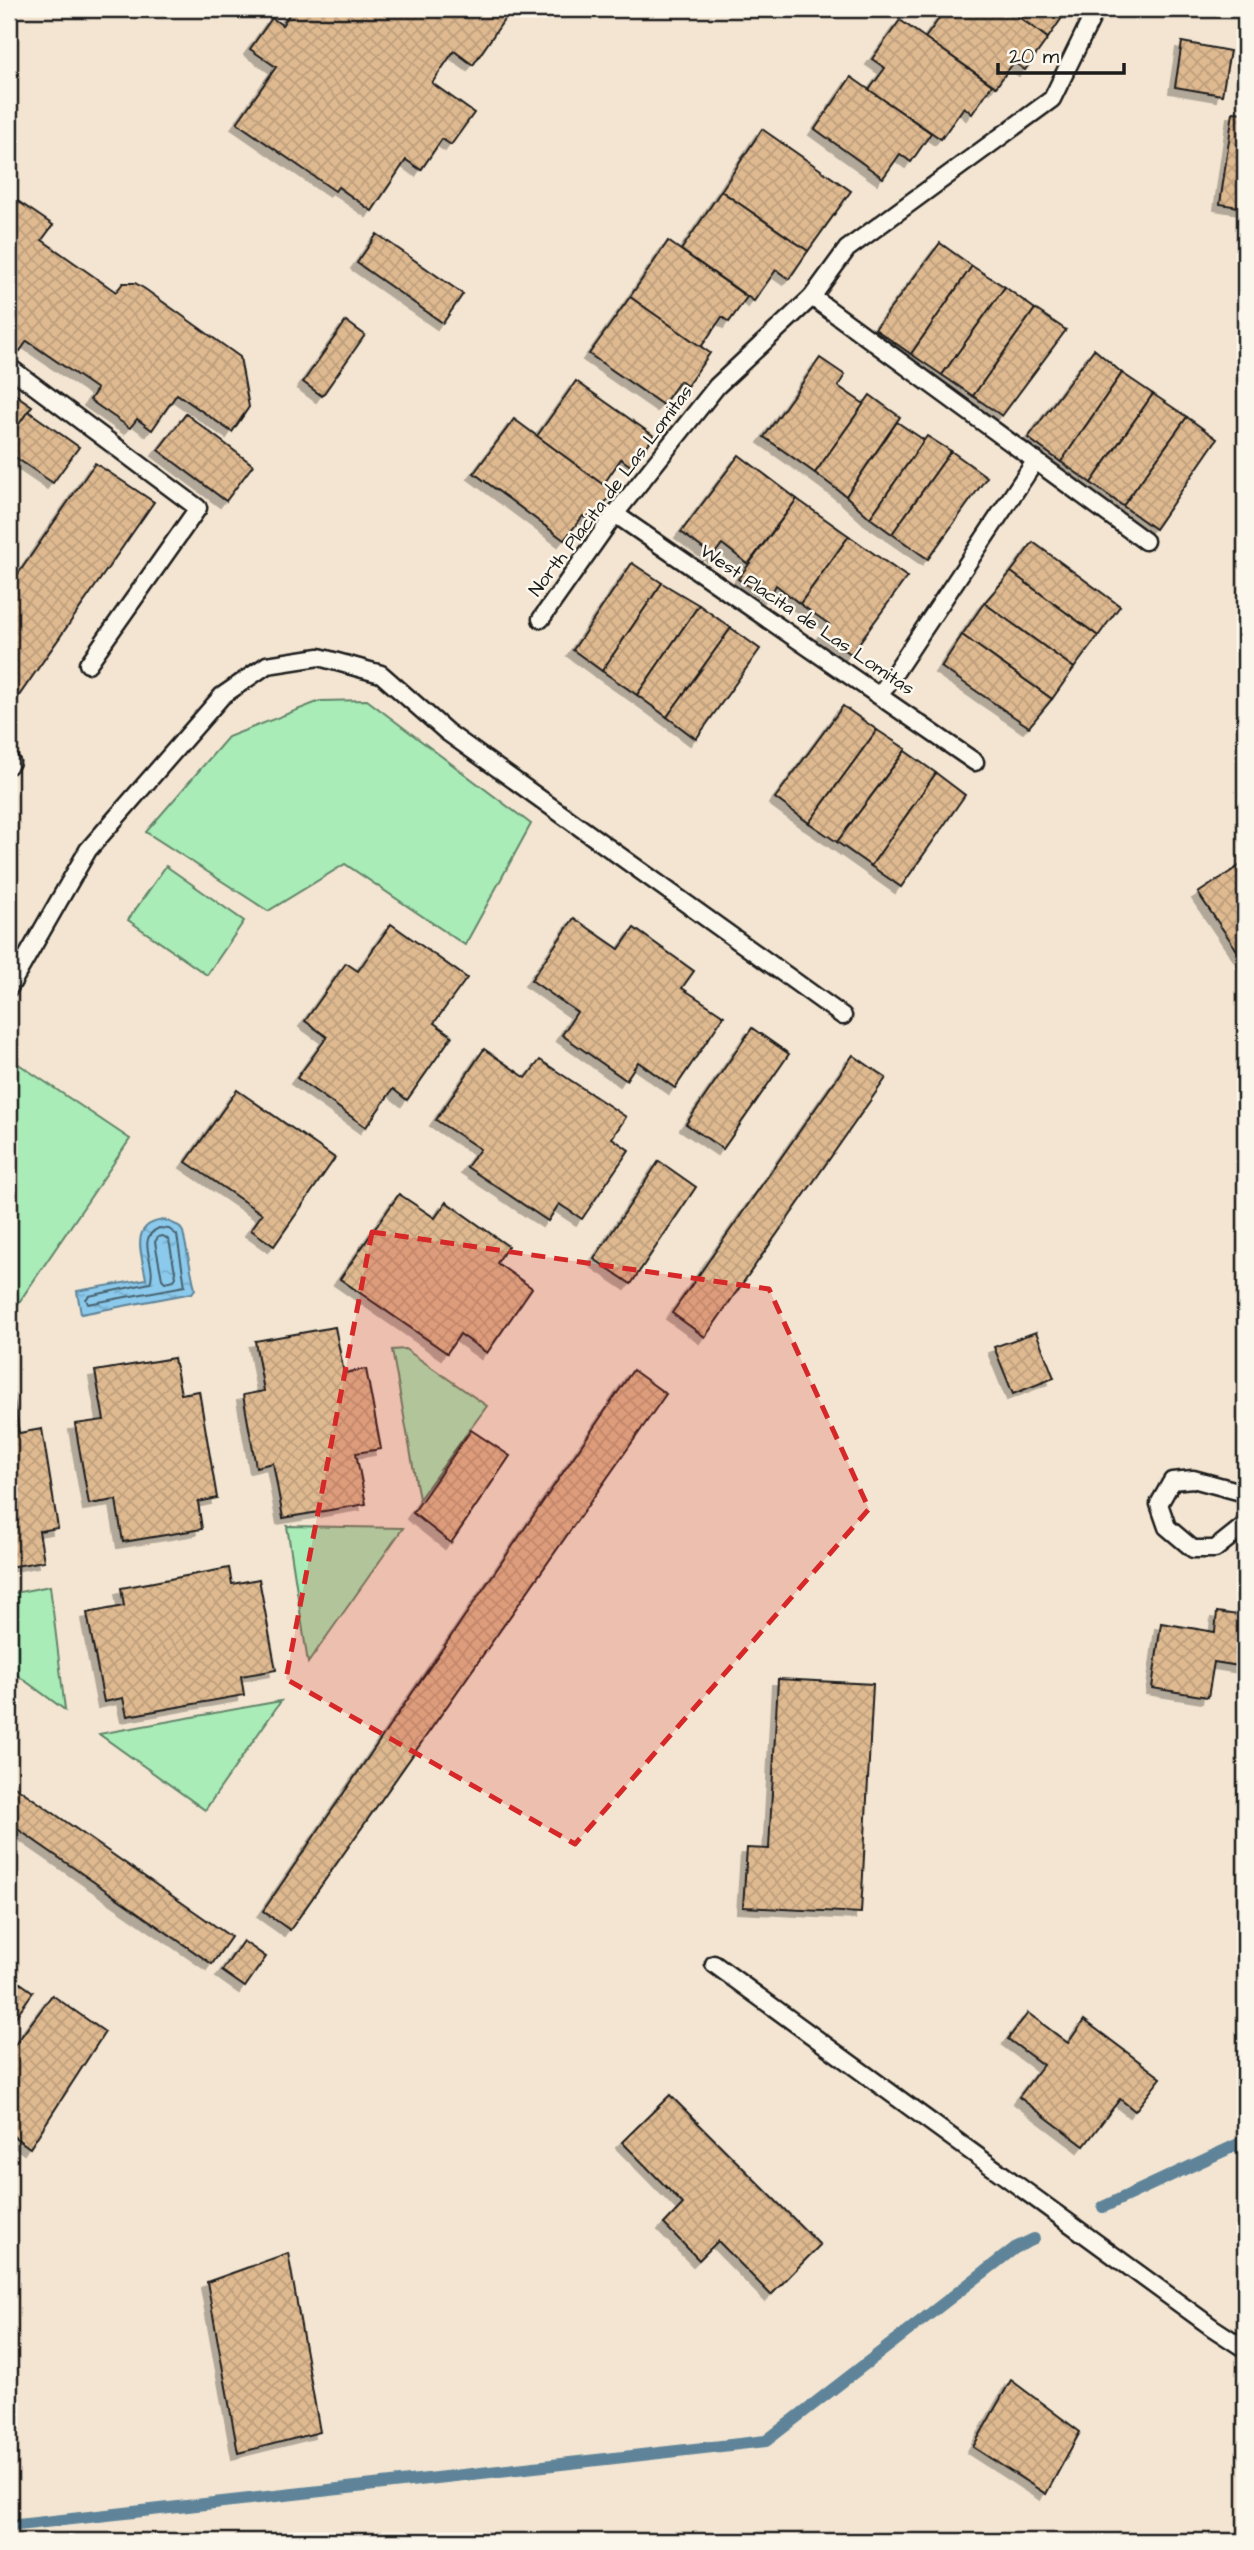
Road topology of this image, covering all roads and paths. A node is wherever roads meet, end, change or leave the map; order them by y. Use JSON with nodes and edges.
{"nodes":[{"id":1,"x":1096,"y":9,"type":"edge"},
{"id":2,"x":812,"y":298,"type":"junction"},
{"id":3,"x":9,"y":367,"type":"edge"},
{"id":4,"x":1036,"y":460,"type":"junction"},
{"id":5,"x":615,"y":514,"type":"junction"},
{"id":6,"x":1145,"y":541,"type":"dead end"},
{"id":7,"x":541,"y":619,"type":"dead end"},
{"id":8,"x":88,"y":664,"type":"dead end"},
{"id":9,"x":880,"y":695,"type":"junction"},
{"id":10,"x":975,"y":762,"type":"dead end"},
{"id":11,"x":9,"y":988,"type":"edge"},
{"id":12,"x":843,"y":1016,"type":"dead end"},
{"id":13,"x":1245,"y":1493,"type":"edge"},
{"id":14,"x":1245,"y":1525,"type":"edge"},
{"id":15,"x":714,"y":1964,"type":"dead end"},
{"id":16,"x":1245,"y":2349,"type":"edge"}],
"edges":[{"from":1,"to":2,"type":"lane","name":"North Placita de Las Lomitas"},
{"from":2,"to":4,"type":"lane"},
{"from":2,"to":5,"type":"lane","name":"North Placita de Las Lomitas"},
{"from":3,"to":8,"type":"lane"},
{"from":4,"to":6,"type":"lane"},
{"from":4,"to":9,"type":"lane"},
{"from":5,"to":7,"type":"lane","name":"North Placita de Las Lomitas"},
{"from":5,"to":9,"type":"lane","name":"West Placita de Las Lomitas"},
{"from":9,"to":10,"type":"lane","name":"West Placita de Las Lomitas"},
{"from":11,"to":12,"type":"lane"},
{"from":13,"to":14,"type":"lane"},
{"from":15,"to":16,"type":"lane"}]}
